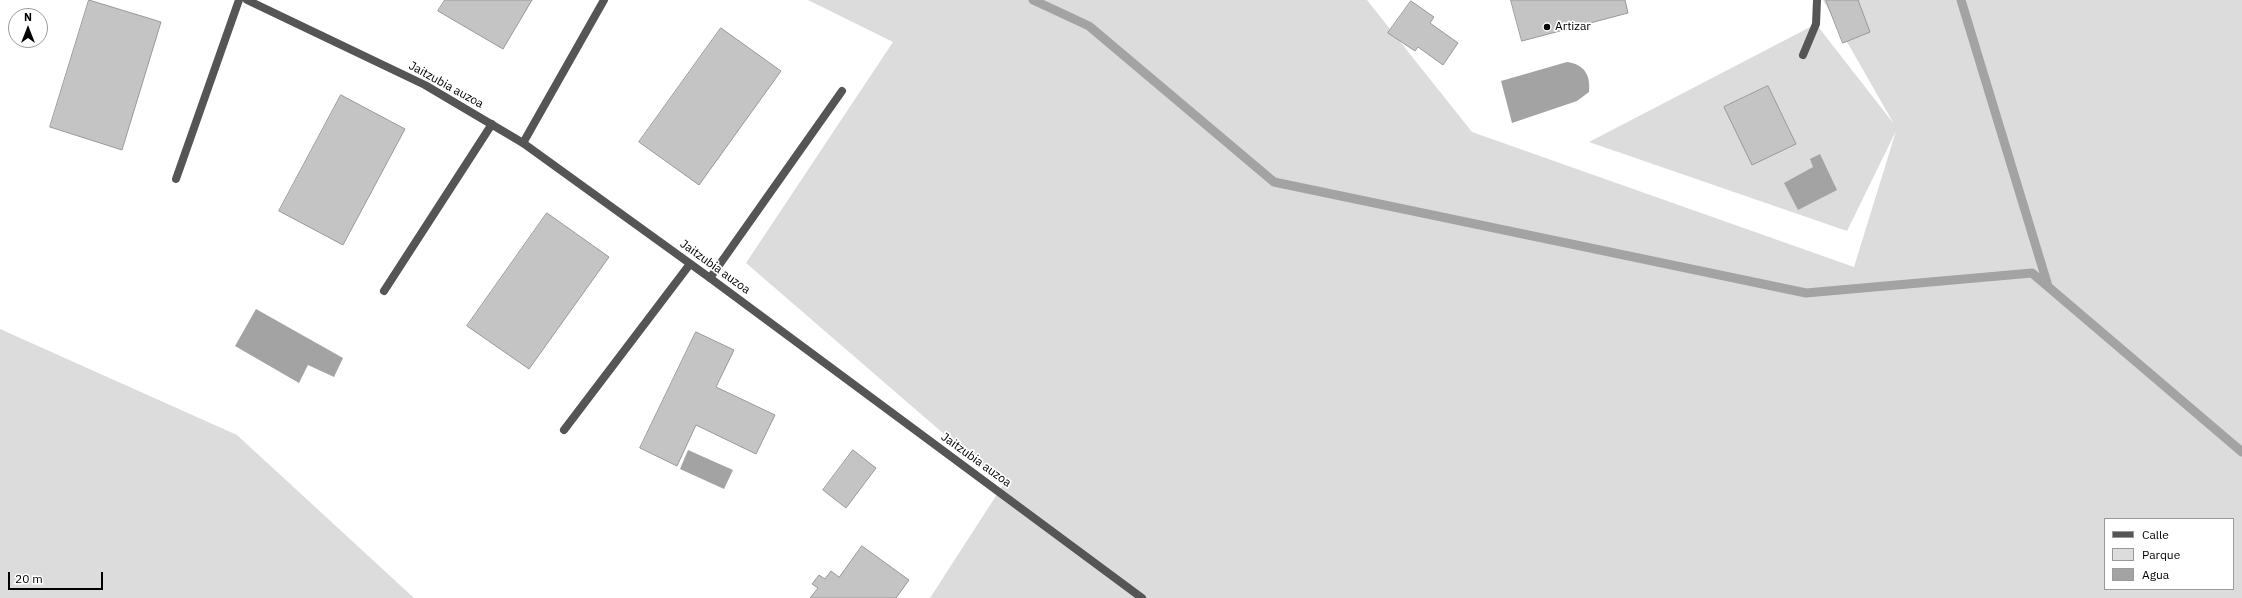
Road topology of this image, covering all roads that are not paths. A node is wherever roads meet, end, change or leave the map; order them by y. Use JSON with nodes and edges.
{"nodes":[{"id":1,"x":239,"y":0,"type":"edge"},
{"id":2,"x":247,"y":0,"type":"edge"},
{"id":3,"x":604,"y":0,"type":"edge"},
{"id":4,"x":1817,"y":0,"type":"edge"},
{"id":5,"x":1803,"y":55,"type":"dead end"},
{"id":6,"x":842,"y":91,"type":"dead end"},
{"id":7,"x":492,"y":124,"type":"junction"},
{"id":8,"x":523,"y":143,"type":"junction"},
{"id":9,"x":176,"y":180,"type":"dead end"},
{"id":10,"x":690,"y":264,"type":"junction"},
{"id":11,"x":710,"y":278,"type":"junction"},
{"id":12,"x":384,"y":290,"type":"dead end"},
{"id":13,"x":564,"y":430,"type":"dead end"},
{"id":14,"x":1142,"y":598,"type":"edge"}],
"edges":[{"from":1,"to":9,"type":"street"},
{"from":2,"to":7,"type":"street","name":"Jaitzubia auzoa"},
{"from":3,"to":8,"type":"street"},
{"from":4,"to":5,"type":"street"},
{"from":6,"to":11,"type":"street"},
{"from":7,"to":8,"type":"street","name":"Jaitzubia auzoa"},
{"from":7,"to":12,"type":"street"},
{"from":8,"to":10,"type":"street","name":"Jaitzubia auzoa"},
{"from":10,"to":11,"type":"street","name":"Jaitzubia auzoa"},
{"from":10,"to":13,"type":"street"},
{"from":11,"to":14,"type":"street","name":"Jaitzubia auzoa"}]}
